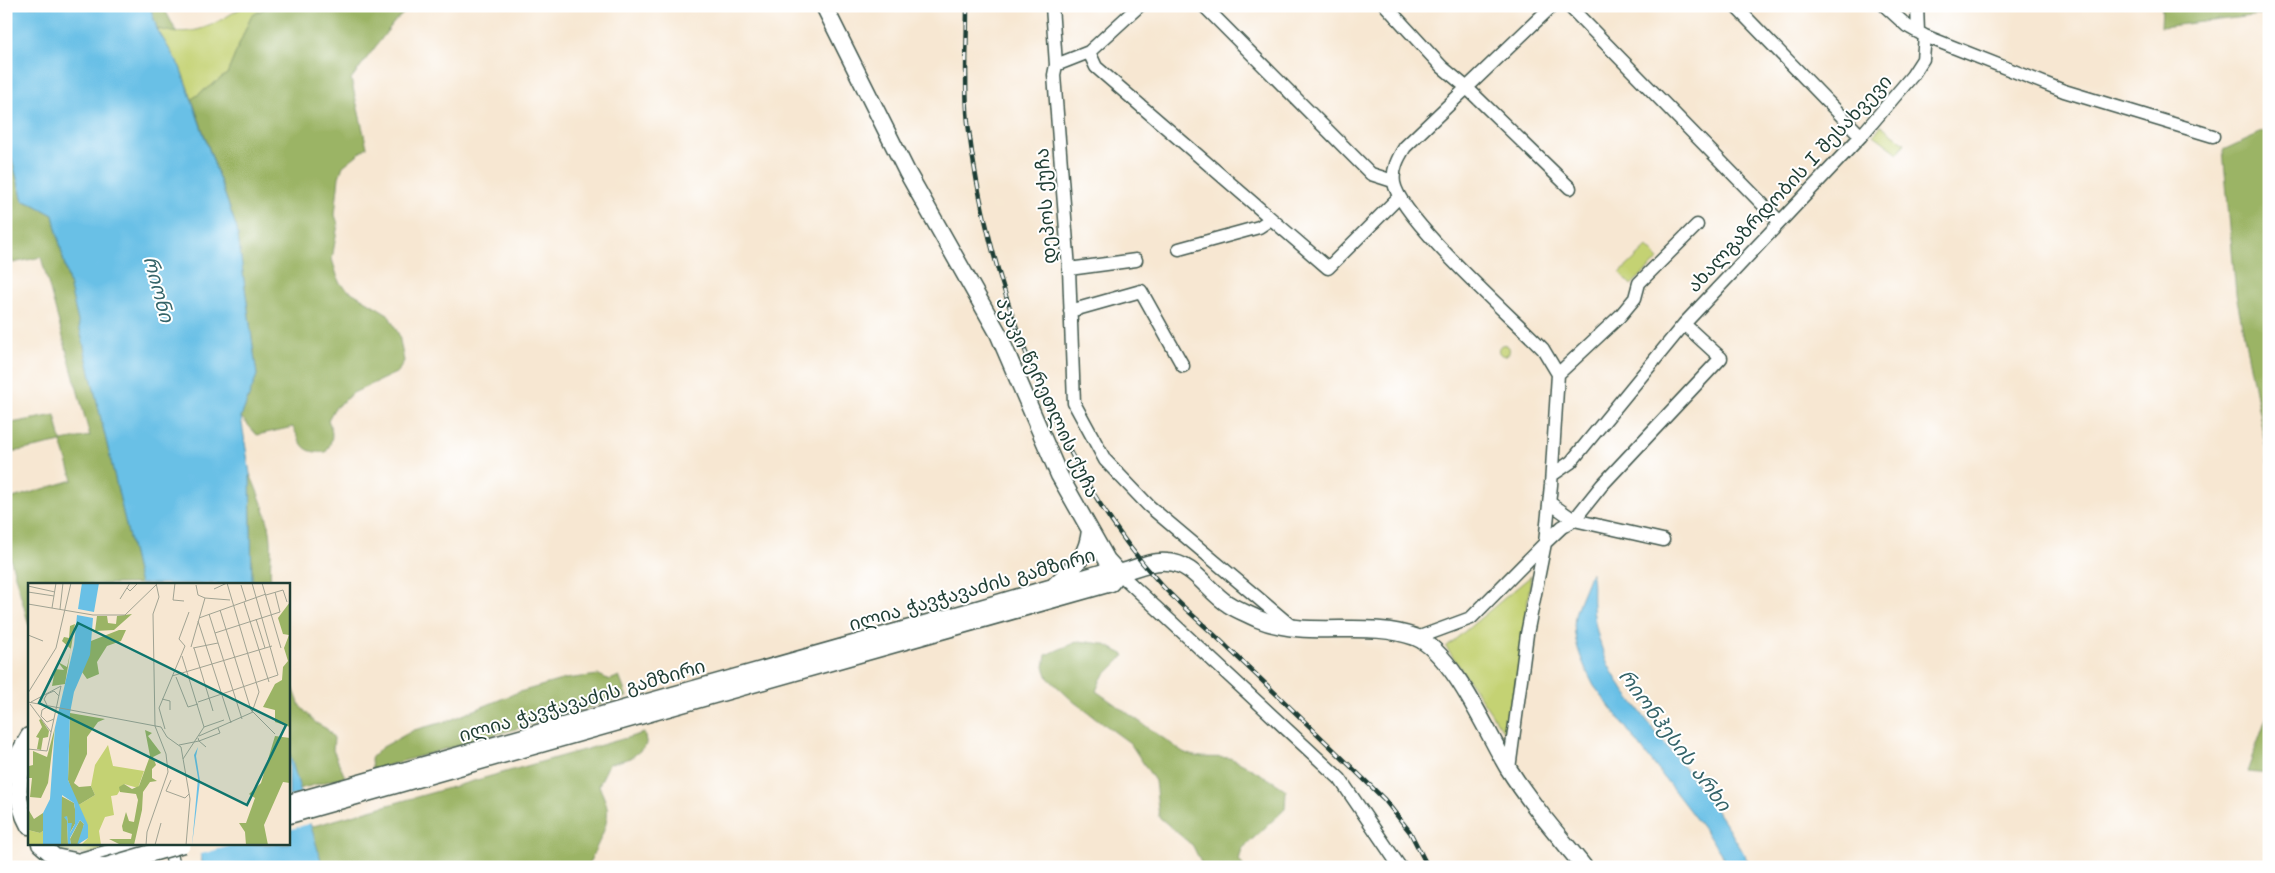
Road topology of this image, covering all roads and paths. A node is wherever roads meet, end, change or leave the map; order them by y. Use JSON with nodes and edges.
{"nodes":[{"id":1,"x":824,"y":6,"type":"edge"},
{"id":2,"x":1052,"y":6,"type":"edge"},
{"id":3,"x":1138,"y":6,"type":"edge"},
{"id":4,"x":1204,"y":6,"type":"edge"},
{"id":5,"x":1386,"y":6,"type":"edge"},
{"id":6,"x":1552,"y":6,"type":"edge"},
{"id":7,"x":1569,"y":6,"type":"edge"},
{"id":8,"x":1735,"y":6,"type":"edge"},
{"id":9,"x":1885,"y":6,"type":"edge"},
{"id":10,"x":1918,"y":6,"type":"edge"},
{"id":11,"x":1921,"y":34,"type":"junction"},
{"id":12,"x":1089,"y":52,"type":"junction"},
{"id":13,"x":1056,"y":65,"type":"junction"},
{"id":14,"x":1466,"y":87,"type":"junction"},
{"id":15,"x":1861,"y":136,"type":"junction"},
{"id":16,"x":2213,"y":136,"type":"dead end"},
{"id":17,"x":1393,"y":181,"type":"junction"},
{"id":18,"x":1570,"y":188,"type":"dead end"},
{"id":19,"x":1399,"y":197,"type":"junction"},
{"id":20,"x":1271,"y":219,"type":"junction"},
{"id":21,"x":1780,"y":222,"type":"junction"},
{"id":22,"x":1697,"y":225,"type":"dead end"},
{"id":23,"x":1179,"y":249,"type":"dead end"},
{"id":24,"x":1136,"y":260,"type":"dead end"},
{"id":25,"x":1069,"y":269,"type":"junction"},
{"id":26,"x":1070,"y":311,"type":"junction"},
{"id":27,"x":1684,"y":324,"type":"junction"},
{"id":28,"x":1183,"y":366,"type":"dead end"},
{"id":29,"x":1558,"y":374,"type":"junction"},
{"id":30,"x":1552,"y":475,"type":"junction"},
{"id":31,"x":1550,"y":503,"type":"junction"},
{"id":32,"x":1574,"y":520,"type":"junction"},
{"id":33,"x":1090,"y":530,"type":"junction"},
{"id":34,"x":1663,"y":540,"type":"dead end"},
{"id":35,"x":1545,"y":543,"type":"junction"},
{"id":36,"x":1119,"y":573,"type":"junction"},
{"id":37,"x":1055,"y":586,"type":"junction"},
{"id":38,"x":969,"y":618,"type":"junction"},
{"id":39,"x":1290,"y":626,"type":"junction"},
{"id":40,"x":1417,"y":638,"type":"junction"},
{"id":41,"x":28,"y":738,"type":"edge"},
{"id":42,"x":28,"y":757,"type":"edge"},
{"id":43,"x":1509,"y":769,"type":"junction"},
{"id":44,"x":6,"y":776,"type":"edge"},
{"id":45,"x":290,"y":803,"type":"edge"},
{"id":46,"x":290,"y":815,"type":"edge"},
{"id":47,"x":28,"y":824,"type":"edge"},
{"id":48,"x":42,"y":846,"type":"edge"},
{"id":49,"x":134,"y":846,"type":"edge"},
{"id":50,"x":169,"y":846,"type":"edge"},
{"id":51,"x":176,"y":846,"type":"edge"},
{"id":52,"x":83,"y":860,"type":"junction"},
{"id":53,"x":60,"y":867,"type":"edge"},
{"id":54,"x":103,"y":867,"type":"edge"},
{"id":55,"x":174,"y":867,"type":"edge"},
{"id":56,"x":1400,"y":867,"type":"edge"},
{"id":57,"x":1584,"y":867,"type":"edge"}],
"edges":[{"from":1,"to":33,"type":"main road","name":"აკაკი წერეთლის ქუჩა"},
{"from":2,"to":13,"type":"street","name":"დეპოს ქუჩა"},
{"from":3,"to":12,"type":"street"},
{"from":4,"to":17,"type":"street"},
{"from":5,"to":14,"type":"street"},
{"from":6,"to":14,"type":"street"},
{"from":7,"to":21,"type":"street"},
{"from":8,"to":15,"type":"street"},
{"from":9,"to":11,"type":"street"},
{"from":10,"to":11,"type":"street","name":"ახალგაზრდობის I შესახვევი"},
{"from":11,"to":15,"type":"street","name":"ახალგაზრდობის I შესახვევი"},
{"from":11,"to":16,"type":"street"},
{"from":12,"to":13,"type":"street"},
{"from":12,"to":20,"type":"street"},
{"from":13,"to":25,"type":"street","name":"დეპოს ქუჩა"},
{"from":14,"to":17,"type":"street"},
{"from":14,"to":18,"type":"street"},
{"from":15,"to":21,"type":"street","name":"ახალგაზრდობის I შესახვევი"},
{"from":17,"to":19,"type":"street"},
{"from":19,"to":20,"type":"street"},
{"from":19,"to":29,"type":"street"},
{"from":20,"to":23,"type":"street"},
{"from":21,"to":27,"type":"street","name":"ახალგაზრდობის I შესახვევი"},
{"from":22,"to":29,"type":"street","name":"ახალგაზრდობის I შესახვევი"},
{"from":24,"to":25,"type":"street"},
{"from":25,"to":26,"type":"street","name":"დეპოს ქუჩა"},
{"from":26,"to":28,"type":"street"},
{"from":26,"to":39,"type":"street","name":"დეპოს ქუჩა"},
{"from":27,"to":30,"type":"street","name":"ახალგაზრდობის I შესახვევი"},
{"from":27,"to":32,"type":"street"},
{"from":29,"to":30,"type":"street"},
{"from":30,"to":31,"type":"street"},
{"from":31,"to":32,"type":"street"},
{"from":31,"to":35,"type":"street"},
{"from":32,"to":34,"type":"street"},
{"from":32,"to":35,"type":"street"},
{"from":33,"to":36,"type":"main road","name":"აკაკი წერეთლის ქუჩა"},
{"from":33,"to":37,"type":"main road"},
{"from":35,"to":40,"type":"street"},
{"from":35,"to":43,"type":"street"},
{"from":36,"to":37,"type":"main road","name":"ილია ჭავჭავაძის გამზირი"},
{"from":36,"to":38,"type":"main road","name":"ილია ჭავჭავაძის გამზირი"},
{"from":36,"to":39,"type":"main road"},
{"from":36,"to":56,"type":"street","name":"აკაკი წერეთლის ქუჩა"},
{"from":37,"to":38,"type":"main road","name":"ილია ჭავჭავაძის გამზირი"},
{"from":38,"to":45,"type":"main road","name":"ილია ჭავჭავაძის გამზირი"},
{"from":38,"to":46,"type":"main road","name":"ილია ჭავჭავაძის გამზირი"},
{"from":39,"to":40,"type":"main road"},
{"from":40,"to":43,"type":"main road"},
{"from":41,"to":44,"type":"main road"},
{"from":42,"to":47,"type":"main road"},
{"from":43,"to":57,"type":"main road"},
{"from":48,"to":52,"type":"main road"},
{"from":49,"to":52,"type":"main road"},
{"from":50,"to":55,"type":"street"},
{"from":51,"to":54,"type":"main road","bridge":true},
{"from":52,"to":53,"type":"main road"}]}
